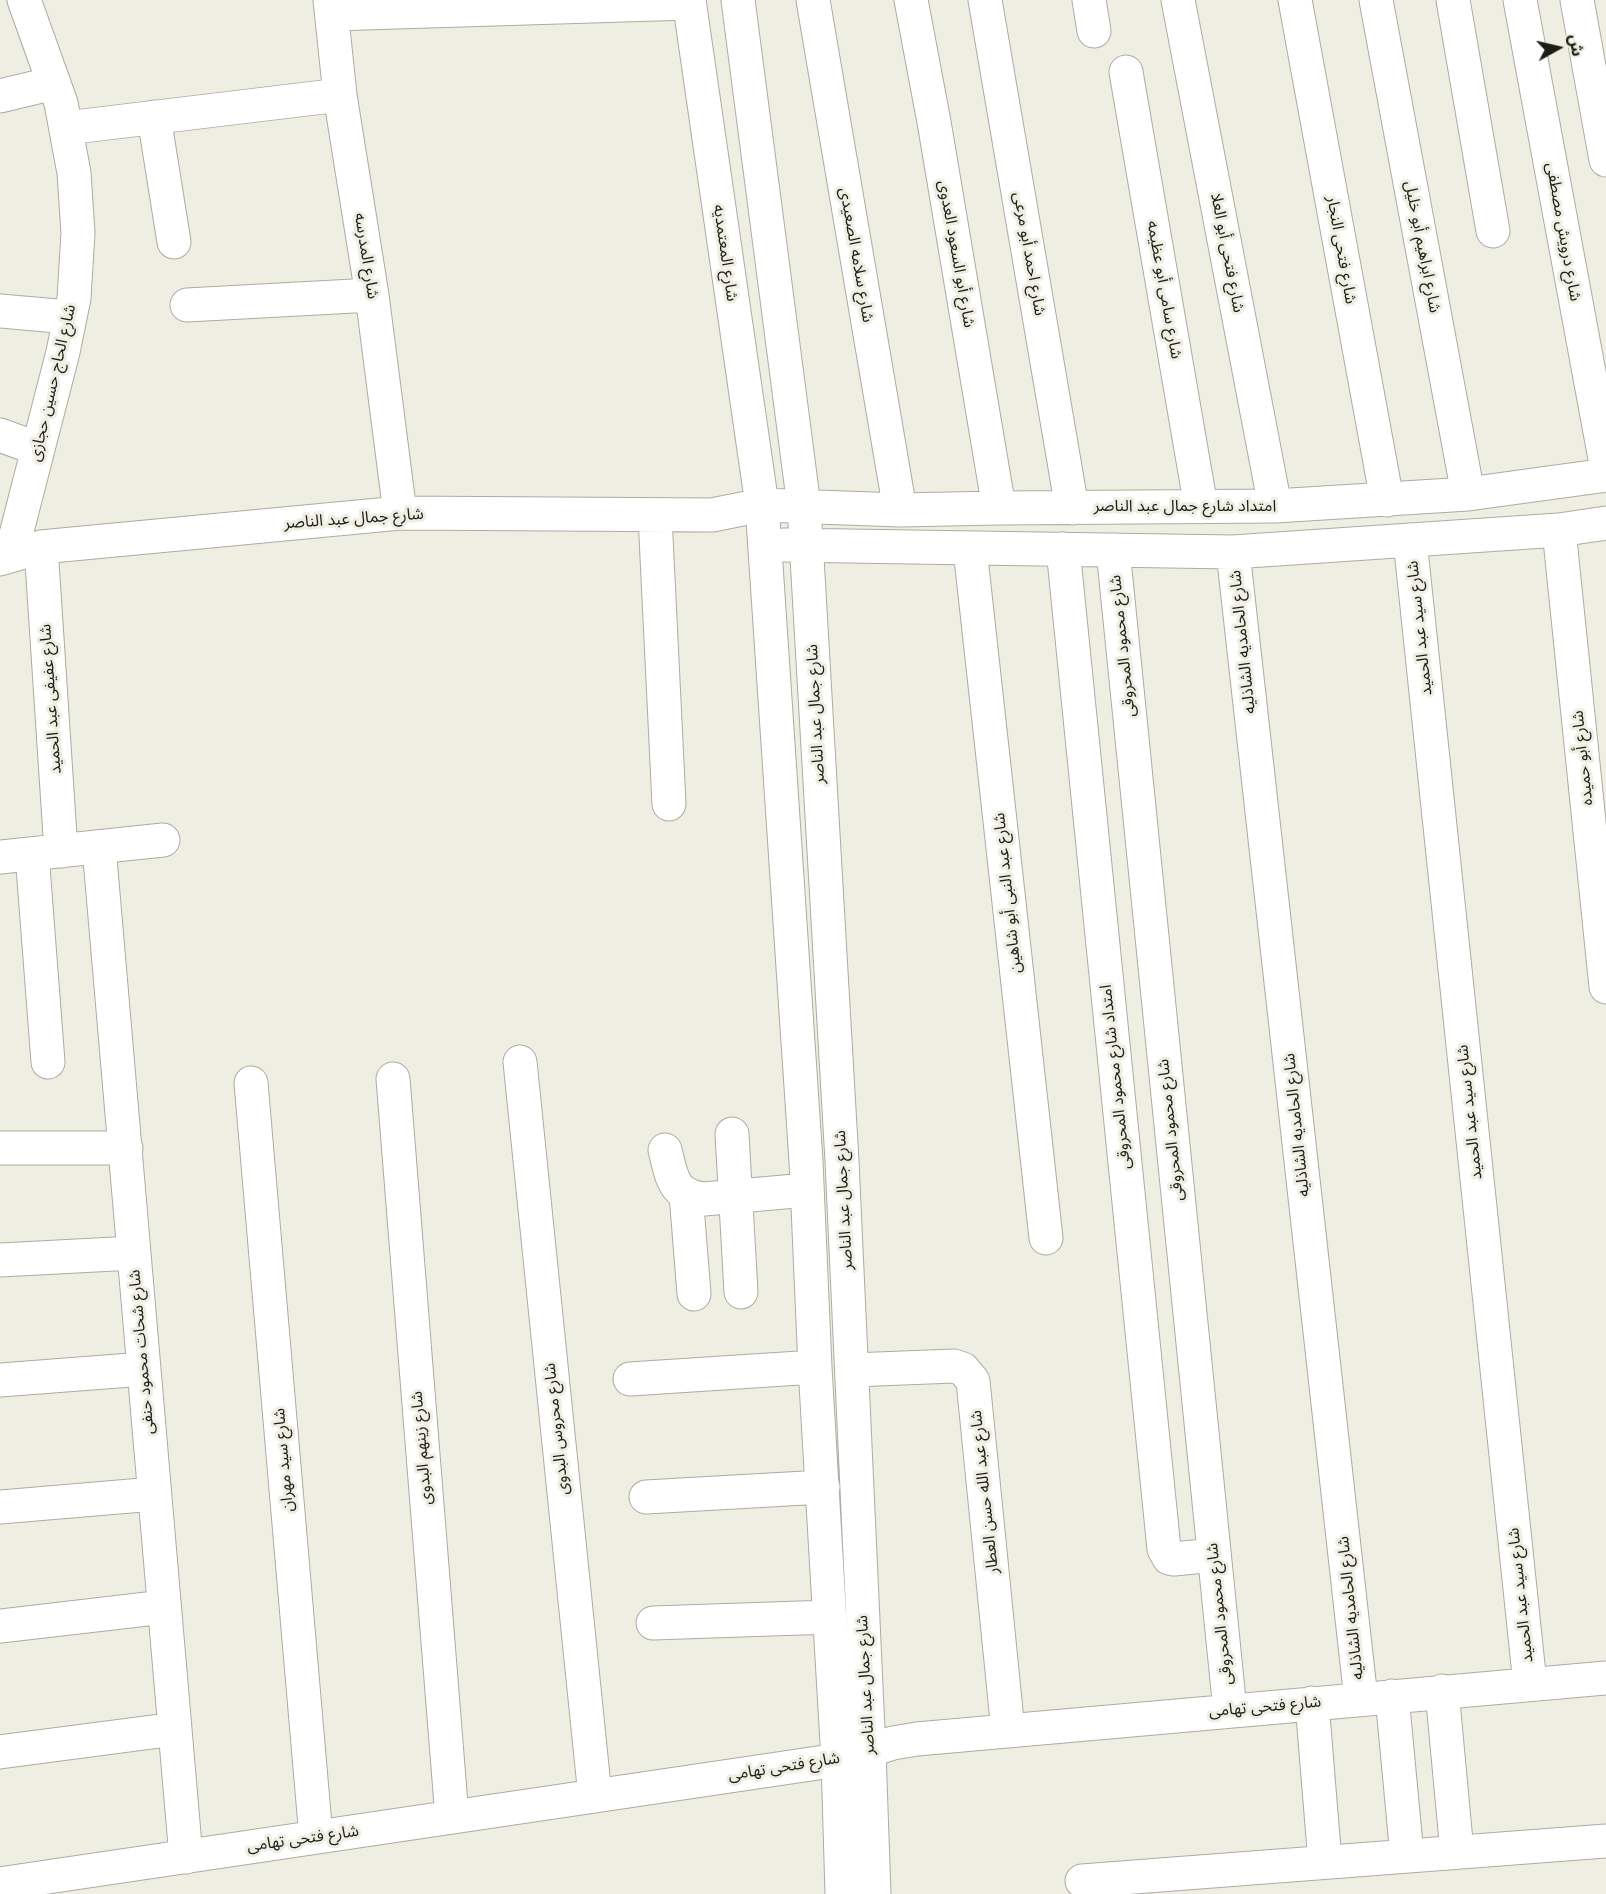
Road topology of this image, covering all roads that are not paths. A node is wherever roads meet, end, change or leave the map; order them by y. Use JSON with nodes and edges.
{"nodes":[{"id":1,"x":24,"y":0,"type":"edge"},
{"id":2,"x":738,"y":0,"type":"edge"},
{"id":3,"x":813,"y":0,"type":"edge"},
{"id":4,"x":911,"y":0,"type":"edge"},
{"id":5,"x":985,"y":0,"type":"edge"},
{"id":6,"x":1178,"y":0,"type":"edge"},
{"id":7,"x":1295,"y":0,"type":"edge"},
{"id":8,"x":1376,"y":0,"type":"edge"},
{"id":9,"x":1453,"y":0,"type":"edge"},
{"id":10,"x":1520,"y":0,"type":"edge"},
{"id":11,"x":1577,"y":0,"type":"edge"},
{"id":12,"x":689,"y":1,"type":"edge"},
{"id":13,"x":591,"y":3,"type":"edge"},
{"id":14,"x":331,"y":7,"type":"edge"},
{"id":15,"x":1126,"y":72,"type":"dead end"},
{"id":16,"x":54,"y":83,"type":"junction"},
{"id":17,"x":340,"y":95,"type":"junction"},
{"id":18,"x":0,"y":96,"type":"edge"},
{"id":19,"x":154,"y":117,"type":"junction"},
{"id":20,"x":66,"y":128,"type":"junction"},
{"id":21,"x":1606,"y":160,"type":"edge"},
{"id":22,"x":1493,"y":231,"type":"dead end"},
{"id":23,"x":174,"y":242,"type":"dead end"},
{"id":24,"x":372,"y":295,"type":"junction"},
{"id":25,"x":186,"y":305,"type":"dead end"},
{"id":26,"x":0,"y":311,"type":"edge"},
{"id":27,"x":69,"y":317,"type":"junction"},
{"id":28,"x":0,"y":435,"type":"edge"},
{"id":29,"x":38,"y":449,"type":"junction"},
{"id":30,"x":1606,"y":464,"type":"edge"},
{"id":31,"x":1606,"y":475,"type":"edge"},
{"id":32,"x":1468,"y":494,"type":"junction"},
{"id":33,"x":1387,"y":500,"type":"junction"},
{"id":34,"x":762,"y":505,"type":"junction"},
{"id":35,"x":804,"y":506,"type":"junction"},
{"id":36,"x":1275,"y":506,"type":"junction"},
{"id":37,"x":1201,"y":507,"type":"junction"},
{"id":38,"x":999,"y":508,"type":"junction"},
{"id":39,"x":1072,"y":508,"type":"junction"},
{"id":40,"x":900,"y":510,"type":"junction"},
{"id":41,"x":400,"y":513,"type":"junction"},
{"id":42,"x":712,"y":515,"type":"junction"},
{"id":43,"x":655,"y":516,"type":"junction"},
{"id":44,"x":1606,"y":523,"type":"edge"},
{"id":45,"x":1559,"y":530,"type":"junction"},
{"id":46,"x":1410,"y":540,"type":"junction"},
{"id":47,"x":764,"y":544,"type":"junction"},
{"id":48,"x":806,"y":545,"type":"junction"},
{"id":49,"x":970,"y":549,"type":"junction"},
{"id":50,"x":1063,"y":549,"type":"junction"},
{"id":51,"x":1113,"y":550,"type":"junction"},
{"id":52,"x":1233,"y":552,"type":"junction"},
{"id":53,"x":18,"y":553,"type":"edge"},
{"id":54,"x":669,"y":804,"type":"dead end"},
{"id":55,"x":163,"y":840,"type":"dead end"},
{"id":56,"x":99,"y":847,"type":"junction"},
{"id":57,"x":31,"y":854,"type":"edge"},
{"id":58,"x":1606,"y":987,"type":"edge"},
{"id":59,"x":48,"y":1062,"type":"dead end"},
{"id":60,"x":520,"y":1062,"type":"dead end"},
{"id":61,"x":393,"y":1079,"type":"dead end"},
{"id":62,"x":251,"y":1083,"type":"dead end"},
{"id":63,"x":732,"y":1134,"type":"dead end"},
{"id":64,"x":0,"y":1148,"type":"edge"},
{"id":65,"x":126,"y":1148,"type":"junction"},
{"id":66,"x":665,"y":1150,"type":"dead end"},
{"id":67,"x":842,"y":1161,"type":"junction"},
{"id":68,"x":807,"y":1175,"type":"junction"},
{"id":69,"x":686,"y":1194,"type":"junction"},
{"id":70,"x":735,"y":1196,"type":"junction"},
{"id":71,"x":1046,"y":1238,"type":"dead end"},
{"id":72,"x":134,"y":1253,"type":"junction"},
{"id":73,"x":0,"y":1260,"type":"edge"},
{"id":74,"x":741,"y":1292,"type":"dead end"},
{"id":75,"x":694,"y":1294,"type":"dead end"},
{"id":76,"x":815,"y":1367,"type":"junction"},
{"id":77,"x":144,"y":1368,"type":"junction"},
{"id":78,"x":852,"y":1370,"type":"junction"},
{"id":79,"x":630,"y":1379,"type":"dead end"},
{"id":80,"x":0,"y":1380,"type":"edge"},
{"id":81,"x":823,"y":1487,"type":"junction"},
{"id":82,"x":154,"y":1494,"type":"junction"},
{"id":83,"x":646,"y":1497,"type":"dead end"},
{"id":84,"x":0,"y":1507,"type":"edge"},
{"id":85,"x":1214,"y":1556,"type":"junction"},
{"id":86,"x":164,"y":1607,"type":"junction"},
{"id":87,"x":830,"y":1617,"type":"junction"},
{"id":88,"x":653,"y":1623,"type":"dead end"},
{"id":89,"x":0,"y":1626,"type":"edge"},
{"id":90,"x":1606,"y":1678,"type":"edge"},
{"id":91,"x":1530,"y":1683,"type":"junction"},
{"id":92,"x":1442,"y":1691,"type":"junction"},
{"id":93,"x":1376,"y":1697,"type":"junction"},
{"id":94,"x":1312,"y":1703,"type":"junction"},
{"id":95,"x":1230,"y":1710,"type":"junction"},
{"id":96,"x":175,"y":1729,"type":"junction"},
{"id":97,"x":1008,"y":1731,"type":"junction"},
{"id":98,"x":869,"y":1750,"type":"junction"},
{"id":99,"x":0,"y":1752,"type":"edge"},
{"id":100,"x":838,"y":1760,"type":"junction"},
{"id":101,"x":595,"y":1796,"type":"junction"},
{"id":102,"x":452,"y":1817,"type":"junction"},
{"id":103,"x":316,"y":1837,"type":"junction"},
{"id":104,"x":1606,"y":1841,"type":"edge"},
{"id":105,"x":1456,"y":1852,"type":"junction"},
{"id":106,"x":1407,"y":1856,"type":"junction"},
{"id":107,"x":186,"y":1857,"type":"junction"},
{"id":108,"x":1325,"y":1862,"type":"junction"},
{"id":109,"x":1082,"y":1881,"type":"dead end"},
{"id":110,"x":0,"y":1884,"type":"edge"},
{"id":111,"x":842,"y":1894,"type":"edge"},
{"id":112,"x":874,"y":1894,"type":"edge"}],
"edges":[{"from":1,"to":16,"type":"street","name":"شارع الحاج حسين حجازى"},
{"from":2,"to":35,"type":"street"},
{"from":3,"to":40,"type":"street","name":"شارع سلامه الصعيدى"},
{"from":4,"to":38,"type":"street","name":"شارع أبو السعود العدوى"},
{"from":5,"to":39,"type":"street","name":"شارع احمد أبو مرعى"},
{"from":6,"to":36,"type":"street","name":"شارع فتحى أبو العلا"},
{"from":7,"to":33,"type":"street","name":"شارع فتحى النجار"},
{"from":8,"to":32,"type":"street","name":"شارع ابراهيم أبو خليل"},
{"from":9,"to":22,"type":"street"},
{"from":10,"to":30,"type":"street","name":"شارع درويش مصطفى"},
{"from":11,"to":21,"type":"street"},
{"from":12,"to":13,"type":"street"},
{"from":12,"to":34,"type":"street","name":"شارع المعتمديه"},
{"from":13,"to":14,"type":"street"},
{"from":14,"to":17,"type":"street","name":"شارع المدرسه"},
{"from":15,"to":37,"type":"street","name":"شارع سامى أبو عظيمه"},
{"from":16,"to":18,"type":"street"},
{"from":16,"to":20,"type":"street","name":"شارع الحاج حسين حجازى"},
{"from":17,"to":19,"type":"street"},
{"from":17,"to":24,"type":"street","name":"شارع المدرسه"},
{"from":19,"to":20,"type":"street"},
{"from":19,"to":23,"type":"street"},
{"from":20,"to":27,"type":"street","name":"شارع الحاج حسين حجازى"},
{"from":24,"to":25,"type":"street"},
{"from":24,"to":41,"type":"street","name":"شارع المدرسه"},
{"from":26,"to":27,"type":"street"},
{"from":27,"to":29,"type":"street","name":"شارع الحاج حسين حجازى"},
{"from":28,"to":29,"type":"street"},
{"from":29,"to":53,"type":"street","name":"شارع الحاج حسين حجازى"},
{"from":31,"to":32,"type":"street","name":"امتداد شارع جمال عبد الناصر"},
{"from":32,"to":33,"type":"street","name":"امتداد شارع جمال عبد الناصر"},
{"from":33,"to":36,"type":"street","name":"امتداد شارع جمال عبد الناصر"},
{"from":34,"to":35,"type":"street","name":"امتداد شارع جمال عبد الناصر"},
{"from":34,"to":42,"type":"street","name":"شارع جمال عبد الناصر"},
{"from":34,"to":47,"type":"street","name":"شارع جمال عبد الناصر"},
{"from":35,"to":40,"type":"street","name":"امتداد شارع جمال عبد الناصر"},
{"from":35,"to":48,"type":"street","name":"شارع جمال عبد الناصر"},
{"from":36,"to":37,"type":"street","name":"امتداد شارع جمال عبد الناصر"},
{"from":37,"to":39,"type":"street","name":"امتداد شارع جمال عبد الناصر"},
{"from":38,"to":39,"type":"street","name":"امتداد شارع جمال عبد الناصر"},
{"from":38,"to":40,"type":"street","name":"امتداد شارع جمال عبد الناصر"},
{"from":41,"to":43,"type":"street","name":"شارع جمال عبد الناصر"},
{"from":41,"to":53,"type":"street","name":"شارع جمال عبد الناصر"},
{"from":42,"to":43,"type":"street","name":"شارع جمال عبد الناصر"},
{"from":42,"to":47,"type":"street"},
{"from":43,"to":54,"type":"street"},
{"from":44,"to":45,"type":"street"},
{"from":45,"to":46,"type":"street"},
{"from":45,"to":58,"type":"street","name":"شارع أبو حميده"},
{"from":46,"to":52,"type":"street"},
{"from":46,"to":91,"type":"street","name":"شارع سيد عبد الحميد"},
{"from":47,"to":48,"type":"street"},
{"from":47,"to":68,"type":"street","name":"شارع جمال عبد الناصر"},
{"from":48,"to":49,"type":"street"},
{"from":48,"to":67,"type":"street","name":"شارع جمال عبد الناصر"},
{"from":49,"to":50,"type":"street"},
{"from":49,"to":71,"type":"street","name":"شارع عبد النبى أبو شاهين"},
{"from":50,"to":51,"type":"street"},
{"from":50,"to":85,"type":"street","name":"امتداد شارع محمود المحروقى"},
{"from":51,"to":52,"type":"street"},
{"from":51,"to":85,"type":"street","name":"شارع محمود المحروقى"},
{"from":52,"to":93,"type":"street","name":"شارع الحامديه الشاذليه"},
{"from":53,"to":57,"type":"street","name":"شارع عفيفى عبد الحميد"},
{"from":55,"to":56,"type":"street"},
{"from":56,"to":57,"type":"street"},
{"from":56,"to":65,"type":"street","name":"شارع شحات محمود حنفى"},
{"from":57,"to":59,"type":"street","name":"شارع عفيفى عبد الحميد"},
{"from":60,"to":101,"type":"street","name":"شارع محروس البدوى"},
{"from":61,"to":102,"type":"street","name":"شارع زينهم البدوى"},
{"from":62,"to":103,"type":"street","name":"شارع سيد مهران"},
{"from":63,"to":70,"type":"street"},
{"from":64,"to":65,"type":"street"},
{"from":65,"to":72,"type":"street","name":"شارع شحات محمود حنفى"},
{"from":66,"to":69,"type":"street"},
{"from":67,"to":68,"type":"street"},
{"from":67,"to":78,"type":"street","name":"شارع جمال عبد الناصر"},
{"from":68,"to":70,"type":"street"},
{"from":68,"to":76,"type":"street","name":"شارع جمال عبد الناصر"},
{"from":69,"to":70,"type":"street"},
{"from":69,"to":75,"type":"street"},
{"from":70,"to":74,"type":"street"},
{"from":72,"to":73,"type":"street"},
{"from":72,"to":77,"type":"street","name":"شارع شحات محمود حنفى"},
{"from":76,"to":79,"type":"street"},
{"from":76,"to":81,"type":"street","name":"شارع جمال عبد الناصر"},
{"from":77,"to":80,"type":"street"},
{"from":77,"to":82,"type":"street","name":"شارع شحات محمود حنفى"},
{"from":78,"to":97,"type":"street","name":"شارع عبد الله حسن العطار"},
{"from":78,"to":98,"type":"street","name":"شارع جمال عبد الناصر"},
{"from":81,"to":83,"type":"street"},
{"from":81,"to":87,"type":"street","name":"شارع جمال عبد الناصر"},
{"from":82,"to":84,"type":"street"},
{"from":82,"to":86,"type":"street","name":"شارع شحات محمود حنفى"},
{"from":85,"to":95,"type":"street","name":"شارع محمود المحروقى"},
{"from":86,"to":89,"type":"street"},
{"from":86,"to":96,"type":"street","name":"شارع شحات محمود حنفى"},
{"from":87,"to":88,"type":"street"},
{"from":87,"to":100,"type":"street","name":"شارع جمال عبد الناصر"},
{"from":90,"to":91,"type":"street","name":"شارع فتحى تهامى"},
{"from":91,"to":92,"type":"street","name":"شارع فتحى تهامى"},
{"from":92,"to":93,"type":"street","name":"شارع فتحى تهامى"},
{"from":92,"to":105,"type":"street"},
{"from":93,"to":94,"type":"street","name":"شارع فتحى تهامى"},
{"from":93,"to":106,"type":"street","name":"شارع الحامديه الشاذليه"},
{"from":94,"to":95,"type":"street","name":"شارع فتحى تهامى"},
{"from":94,"to":108,"type":"street"},
{"from":95,"to":97,"type":"street","name":"شارع فتحى تهامى"},
{"from":96,"to":99,"type":"street"},
{"from":96,"to":107,"type":"street","name":"شارع شحات محمود حنفى"},
{"from":97,"to":98,"type":"street","name":"شارع فتحى تهامى"},
{"from":98,"to":100,"type":"street","name":"شارع فتحى تهامى"},
{"from":98,"to":112,"type":"street","name":"شارع جمال عبد الناصر"},
{"from":100,"to":101,"type":"street","name":"شارع فتحى تهامى"},
{"from":100,"to":111,"type":"street","name":"شارع جمال عبد الناصر"},
{"from":101,"to":102,"type":"street","name":"شارع فتحى تهامى"},
{"from":102,"to":103,"type":"street","name":"شارع فتحى تهامى"},
{"from":103,"to":107,"type":"street","name":"شارع فتحى تهامى"},
{"from":104,"to":105,"type":"street"},
{"from":105,"to":106,"type":"street"},
{"from":106,"to":108,"type":"street"},
{"from":107,"to":110,"type":"street","name":"شارع فتحى تهامى"},
{"from":108,"to":109,"type":"street"}]}
